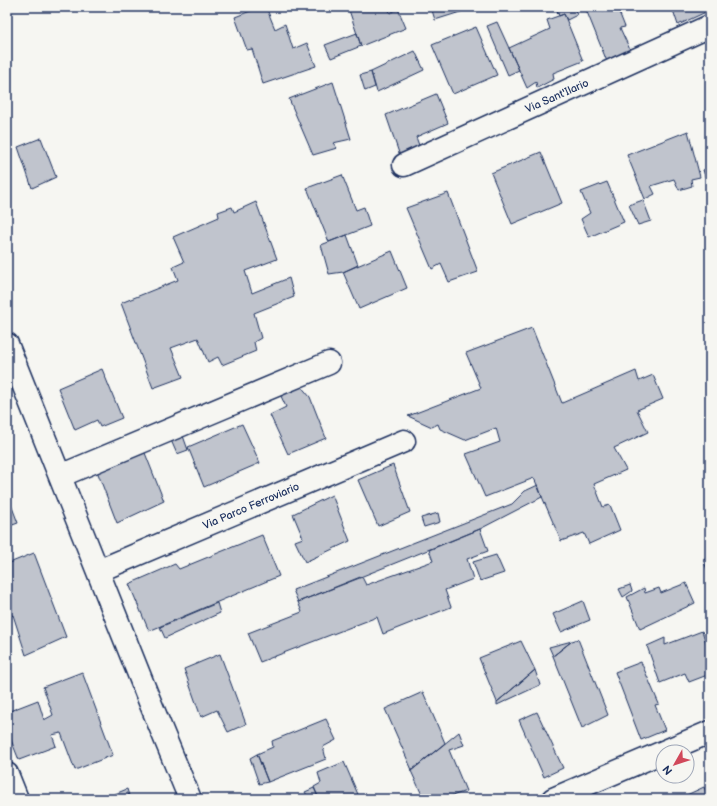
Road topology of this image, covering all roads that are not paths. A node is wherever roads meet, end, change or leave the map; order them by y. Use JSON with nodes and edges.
{"nodes":[{"id":1,"x":710,"y":26,"type":"edge"},
{"id":2,"x":404,"y":165,"type":"dead end"},
{"id":3,"x":7,"y":344,"type":"edge"},
{"id":4,"x":329,"y":363,"type":"dead end"},
{"id":5,"x":404,"y":441,"type":"dead end"},
{"id":6,"x":60,"y":476,"type":"junction"},
{"id":7,"x":98,"y":571,"type":"junction"},
{"id":8,"x":710,"y":732,"type":"edge"},
{"id":9,"x":682,"y":744,"type":"edge"},
{"id":10,"x":655,"y":755,"type":"edge"},
{"id":11,"x":7,"y":774,"type":"edge"},
{"id":12,"x":17,"y":799,"type":"edge"},
{"id":13,"x":190,"y":799,"type":"edge"},
{"id":14,"x":553,"y":799,"type":"edge"}],
"edges":[{"from":1,"to":2,"type":"street","name":"Via Sant'Ilario"},
{"from":3,"to":6,"type":"street"},
{"from":4,"to":6,"type":"street"},
{"from":5,"to":7,"type":"street","name":"Via Parco Ferroviario"},
{"from":6,"to":7,"type":"street"},
{"from":7,"to":13,"type":"street"},
{"from":8,"to":9,"type":"street"},
{"from":10,"to":14,"type":"street"},
{"from":11,"to":12,"type":"street"}]}
